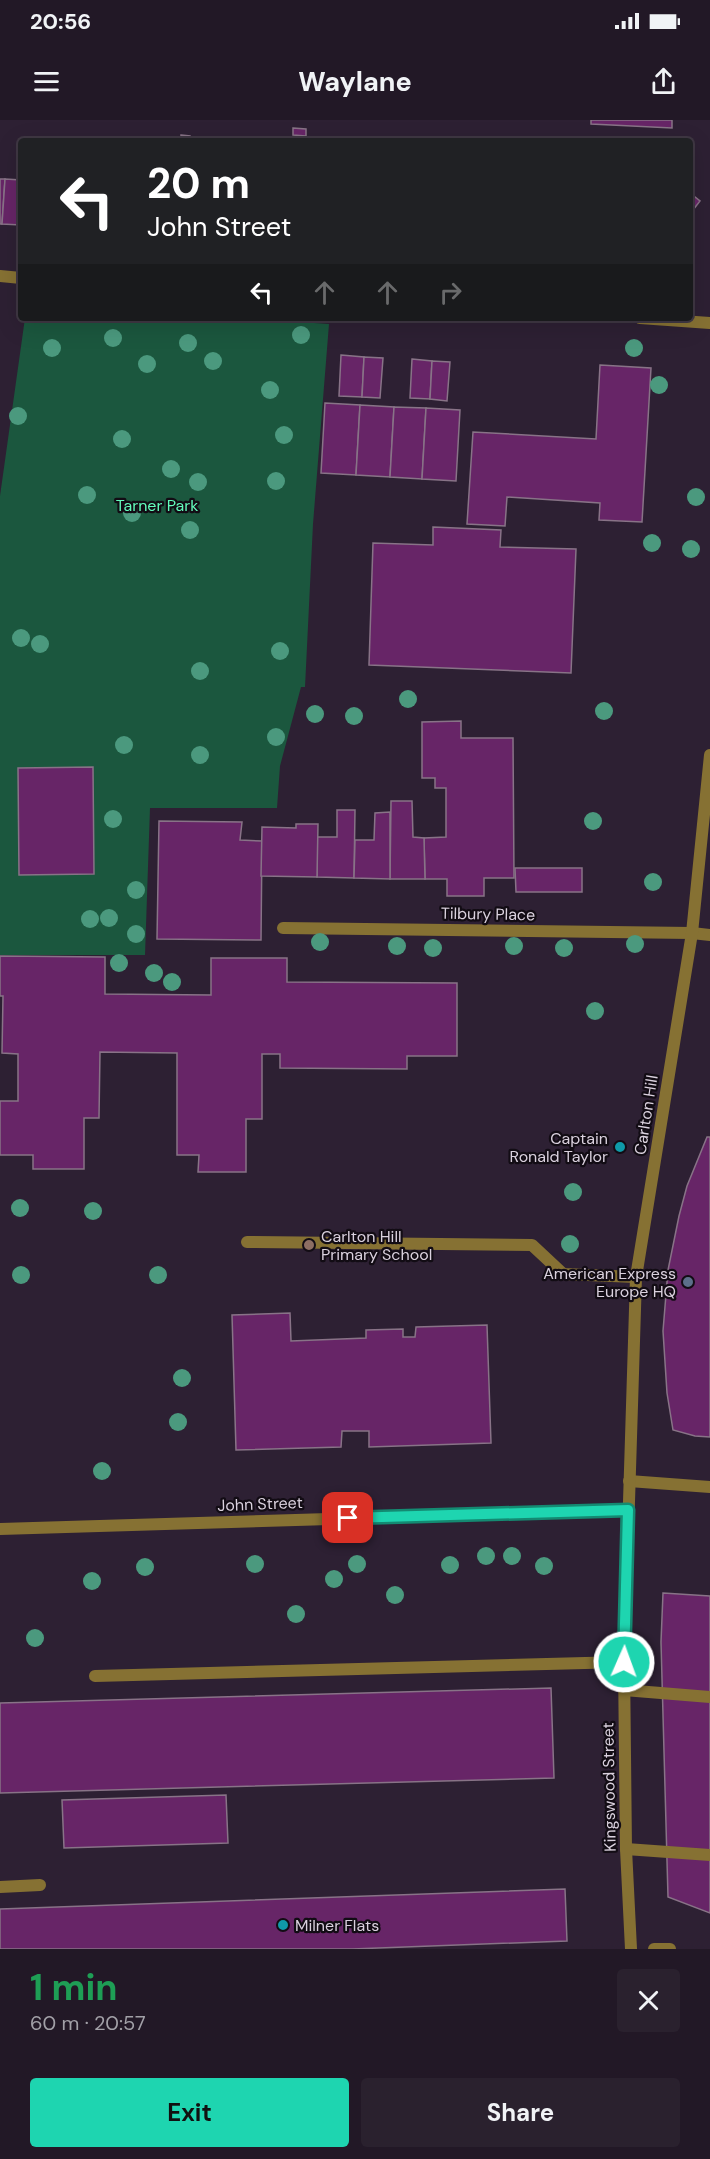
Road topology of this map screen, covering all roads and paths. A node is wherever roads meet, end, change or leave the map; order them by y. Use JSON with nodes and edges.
{"nodes":[{"id":1,"x":0,"y":276,"type":"edge"},
{"id":2,"x":18,"y":278,"type":"edge"},
{"id":3,"x":682,"y":321,"type":"edge"},
{"id":4,"x":710,"y":323,"type":"edge"},
{"id":5,"x":710,"y":755,"type":"edge"},
{"id":6,"x":283,"y":928,"type":"dead end"},
{"id":7,"x":692,"y":933,"type":"junction"},
{"id":8,"x":710,"y":935,"type":"edge"},
{"id":9,"x":247,"y":1242,"type":"dead end"},
{"id":10,"x":636,"y":1277,"type":"junction"},
{"id":11,"x":629,"y":1481,"type":"junction"},
{"id":12,"x":710,"y":1488,"type":"edge"},
{"id":13,"x":628,"y":1510,"type":"junction"},
{"id":14,"x":0,"y":1529,"type":"edge"},
{"id":15,"x":624,"y":1662,"type":"junction"},
{"id":16,"x":95,"y":1676,"type":"dead end"},
{"id":17,"x":624,"y":1690,"type":"junction"},
{"id":18,"x":710,"y":1696,"type":"edge"},
{"id":19,"x":626,"y":1849,"type":"junction"},
{"id":20,"x":710,"y":1855,"type":"edge"},
{"id":21,"x":40,"y":1885,"type":"dead end"},
{"id":22,"x":0,"y":1887,"type":"edge"},
{"id":23,"x":631,"y":1949,"type":"edge"},
{"id":24,"x":654,"y":1949,"type":"edge"},
{"id":25,"x":670,"y":1949,"type":"edge"}],
"edges":[{"from":1,"to":2,"type":"street"},
{"from":3,"to":4,"type":"street"},
{"from":5,"to":7,"type":"street","name":"Carlton Hill"},
{"from":6,"to":7,"type":"street","name":"Tilbury Place"},
{"from":7,"to":8,"type":"street","name":"Tilbury Place"},
{"from":7,"to":10,"type":"street","name":"Carlton Hill"},
{"from":9,"to":10,"type":"street"},
{"from":10,"to":11,"type":"street","name":"Carlton Hill"},
{"from":11,"to":12,"type":"street"},
{"from":11,"to":13,"type":"street","name":"Kingswood Street"},
{"from":13,"to":14,"type":"street","name":"John Street"},
{"from":13,"to":15,"type":"street","name":"Kingswood Street"},
{"from":15,"to":16,"type":"street"},
{"from":15,"to":17,"type":"street","name":"Kingswood Street"},
{"from":17,"to":18,"type":"street"},
{"from":17,"to":19,"type":"street","name":"Kingswood Street"},
{"from":19,"to":20,"type":"street"},
{"from":19,"to":23,"type":"street","name":"Kingswood Street"},
{"from":21,"to":22,"type":"street"},
{"from":24,"to":25,"type":"street"}]}
